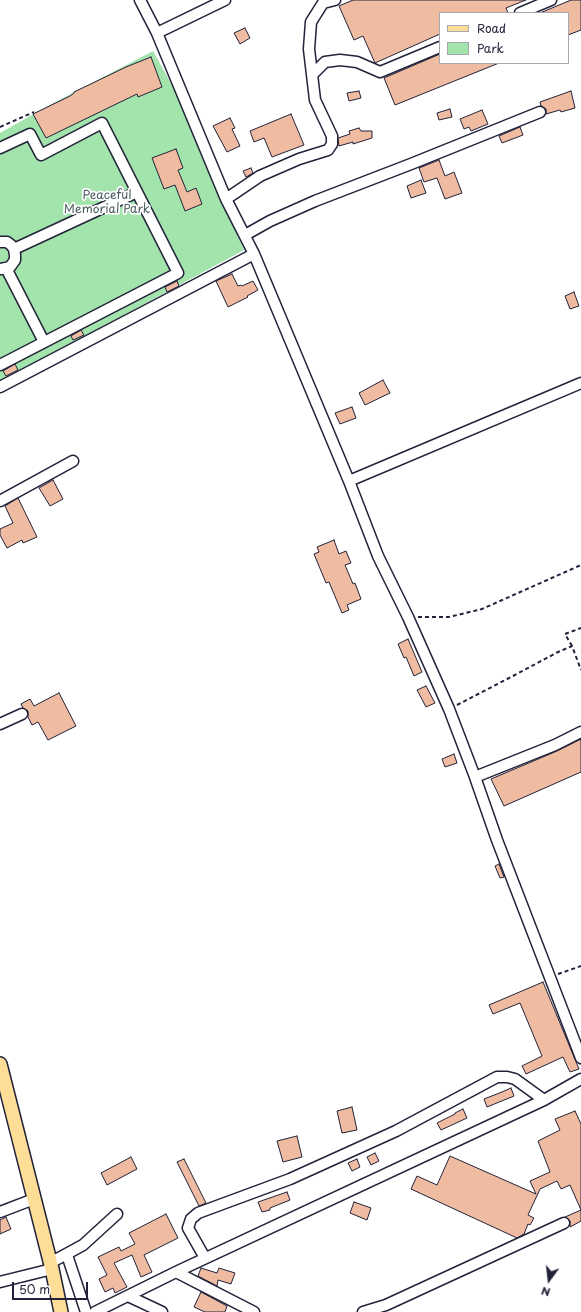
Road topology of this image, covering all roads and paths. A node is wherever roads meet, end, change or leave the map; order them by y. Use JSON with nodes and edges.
{"nodes":[{"id":1,"x":140,"y":0,"type":"edge"},
{"id":2,"x":225,"y":0,"type":"edge"},
{"id":3,"x":335,"y":0,"type":"edge"},
{"id":4,"x":551,"y":0,"type":"edge"},
{"id":5,"x":522,"y":12,"type":"edge"},
{"id":6,"x":157,"y":33,"type":"junction"},
{"id":7,"x":439,"y":47,"type":"edge"},
{"id":8,"x":312,"y":76,"type":"junction"},
{"id":9,"x":34,"y":112,"type":"dead end"},
{"id":10,"x":540,"y":112,"type":"dead end"},
{"id":11,"x":0,"y":127,"type":"edge"},
{"id":12,"x":0,"y":148,"type":"edge"},
{"id":13,"x":137,"y":192,"type":"junction"},
{"id":14,"x":226,"y":199,"type":"junction"},
{"id":15,"x":245,"y":235,"type":"junction"},
{"id":16,"x":0,"y":242,"type":"edge"},
{"id":17,"x":14,"y":249,"type":"junction"},
{"id":18,"x":254,"y":254,"type":"junction"},
{"id":19,"x":3,"y":268,"type":"edge"},
{"id":20,"x":44,"y":342,"type":"junction"},
{"id":21,"x":0,"y":365,"type":"edge"},
{"id":22,"x":581,"y":383,"type":"edge"},
{"id":23,"x":0,"y":387,"type":"edge"},
{"id":24,"x":73,"y":461,"type":"dead end"},
{"id":25,"x":349,"y":481,"type":"junction"},
{"id":26,"x":0,"y":500,"type":"edge"},
{"id":27,"x":581,"y":565,"type":"edge"},
{"id":28,"x":408,"y":617,"type":"junction"},
{"id":29,"x":581,"y":628,"type":"edge"},
{"id":30,"x":572,"y":646,"type":"junction"},
{"id":31,"x":581,"y":670,"type":"edge"},
{"id":32,"x":448,"y":709,"type":"junction"},
{"id":33,"x":22,"y":714,"type":"dead end"},
{"id":34,"x":0,"y":724,"type":"edge"},
{"id":35,"x":581,"y":732,"type":"edge"},
{"id":36,"x":475,"y":777,"type":"junction"},
{"id":37,"x":581,"y":966,"type":"edge"},
{"id":38,"x":550,"y":977,"type":"junction"},
{"id":39,"x":581,"y":1058,"type":"edge"},
{"id":40,"x":0,"y":1064,"type":"edge"},
{"id":41,"x":581,"y":1079,"type":"edge"},
{"id":42,"x":544,"y":1100,"type":"junction"},
{"id":43,"x":34,"y":1199,"type":"junction"},
{"id":44,"x":0,"y":1212,"type":"edge"},
{"id":45,"x":117,"y":1214,"type":"dead end"},
{"id":46,"x":564,"y":1223,"type":"dead end"},
{"id":47,"x":67,"y":1255,"type":"junction"},
{"id":48,"x":205,"y":1258,"type":"junction"},
{"id":49,"x":51,"y":1266,"type":"junction"},
{"id":50,"x":176,"y":1272,"type":"junction"},
{"id":51,"x":0,"y":1282,"type":"edge"},
{"id":52,"x":128,"y":1296,"type":"junction"},
{"id":53,"x":60,"y":1312,"type":"edge"},
{"id":54,"x":86,"y":1312,"type":"edge"},
{"id":55,"x":95,"y":1312,"type":"edge"},
{"id":56,"x":162,"y":1312,"type":"edge"},
{"id":57,"x":254,"y":1312,"type":"edge"},
{"id":58,"x":363,"y":1312,"type":"edge"}],
"edges":[{"from":1,"to":6,"type":"street"},
{"from":2,"to":6,"type":"street"},
{"from":3,"to":8,"type":"street"},
{"from":4,"to":5,"type":"street"},
{"from":6,"to":14,"type":"street"},
{"from":7,"to":8,"type":"street"},
{"from":8,"to":14,"type":"street"},
{"from":9,"to":11,"type":"path"},
{"from":10,"to":15,"type":"street"},
{"from":12,"to":13,"type":"street"},
{"from":13,"to":17,"type":"street"},
{"from":13,"to":20,"type":"street"},
{"from":14,"to":15,"type":"street"},
{"from":15,"to":18,"type":"street"},
{"from":16,"to":17,"type":"street"},
{"from":17,"to":19,"type":"street"},
{"from":18,"to":23,"type":"street"},
{"from":18,"to":25,"type":"street"},
{"from":19,"to":20,"type":"street"},
{"from":20,"to":21,"type":"street"},
{"from":22,"to":25,"type":"street"},
{"from":24,"to":26,"type":"street"},
{"from":25,"to":28,"type":"street"},
{"from":27,"to":28,"type":"path"},
{"from":28,"to":32,"type":"street"},
{"from":29,"to":30,"type":"path"},
{"from":30,"to":31,"type":"path"},
{"from":30,"to":32,"type":"path"},
{"from":32,"to":36,"type":"street"},
{"from":33,"to":34,"type":"street"},
{"from":35,"to":36,"type":"street"},
{"from":36,"to":38,"type":"street"},
{"from":37,"to":38,"type":"path"},
{"from":38,"to":39,"type":"street"},
{"from":40,"to":43,"type":"main road"},
{"from":41,"to":42,"type":"street"},
{"from":42,"to":48,"type":"street"},
{"from":42,"to":48,"type":"street"},
{"from":43,"to":44,"type":"street"},
{"from":43,"to":49,"type":"main road"},
{"from":45,"to":47,"type":"street"},
{"from":46,"to":58,"type":"street"},
{"from":47,"to":49,"type":"street"},
{"from":47,"to":54,"type":"street"},
{"from":48,"to":50,"type":"street"},
{"from":49,"to":51,"type":"street"},
{"from":49,"to":53,"type":"main road"},
{"from":50,"to":52,"type":"street"},
{"from":50,"to":57,"type":"street"},
{"from":52,"to":55,"type":"street"},
{"from":52,"to":56,"type":"street"}]}
